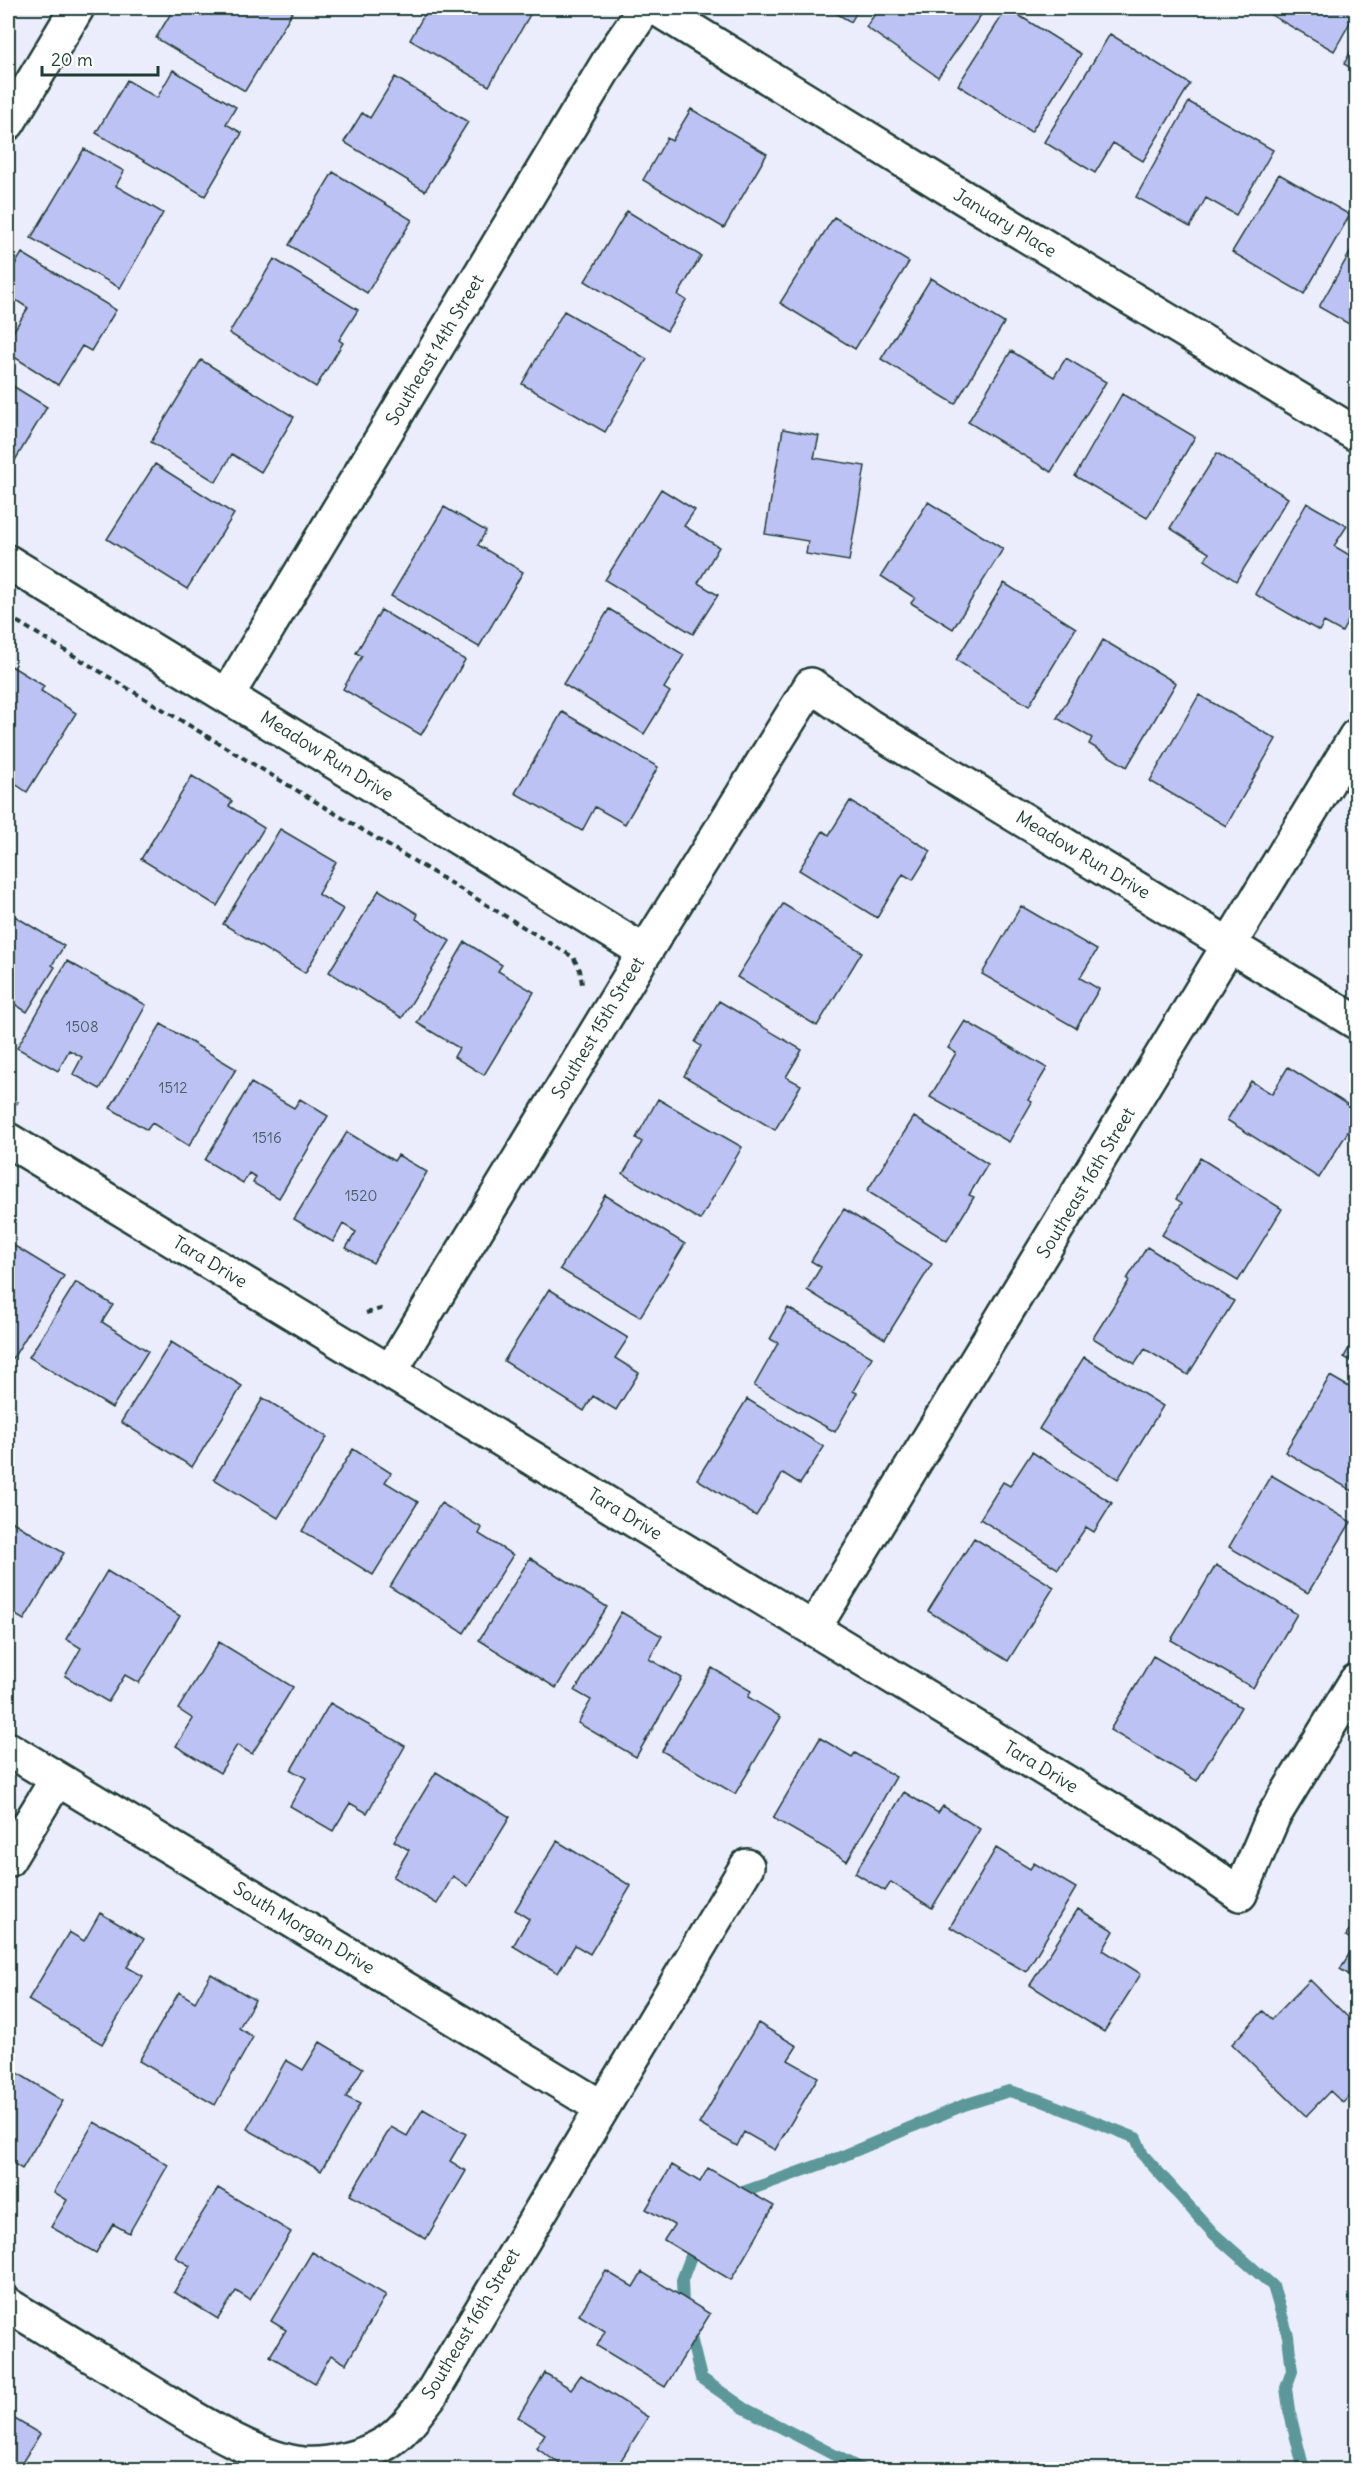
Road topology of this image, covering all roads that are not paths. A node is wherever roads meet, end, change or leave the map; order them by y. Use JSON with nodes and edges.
{"nodes":[{"id":1,"x":77,"y":8,"type":"edge"},
{"id":2,"x":645,"y":8,"type":"edge"},
{"id":3,"x":656,"y":8,"type":"edge"},
{"id":4,"x":8,"y":123,"type":"edge"},
{"id":5,"x":1356,"y":434,"type":"edge"},
{"id":6,"x":8,"y":562,"type":"edge"},
{"id":7,"x":811,"y":685,"type":"joint"},
{"id":8,"x":228,"y":694,"type":"junction"},
{"id":9,"x":1356,"y":736,"type":"edge"},
{"id":10,"x":1231,"y":945,"type":"junction"},
{"id":11,"x":645,"y":952,"type":"junction"},
{"id":12,"x":1356,"y":1022,"type":"edge"},
{"id":13,"x":8,"y":1140,"type":"edge"},
{"id":14,"x":390,"y":1372,"type":"junction"},
{"id":15,"x":814,"y":1628,"type":"junction"},
{"id":16,"x":1356,"y":1681,"type":"edge"},
{"id":17,"x":8,"y":1749,"type":"edge"},
{"id":18,"x":57,"y":1779,"type":"junction"},
{"id":19,"x":8,"y":1860,"type":"edge"},
{"id":20,"x":747,"y":1866,"type":"dead end"},
{"id":21,"x":601,"y":2107,"type":"junction"},
{"id":22,"x":8,"y":2305,"type":"edge"}],
"edges":[{"from":1,"to":4,"type":"street"},
{"from":2,"to":8,"type":"street","name":"Southeast 14th Street"},
{"from":3,"to":5,"type":"street","name":"January Place"},
{"from":6,"to":8,"type":"street","name":"Meadow Run Drive"},
{"from":7,"to":10,"type":"street","name":"Meadow Run Drive"},
{"from":7,"to":11,"type":"street","name":"Southest 15th Street"},
{"from":8,"to":11,"type":"street","name":"Meadow Run Drive"},
{"from":9,"to":10,"type":"street","name":"Southeast 16th Street"},
{"from":10,"to":12,"type":"street","name":"Meadow Run Drive"},
{"from":10,"to":15,"type":"street","name":"Southeast 16th Street"},
{"from":11,"to":14,"type":"street","name":"Southest 15th Street"},
{"from":13,"to":14,"type":"street","name":"Tara Drive"},
{"from":14,"to":15,"type":"street","name":"Tara Drive"},
{"from":15,"to":16,"type":"street","name":"Tara Drive"},
{"from":17,"to":18,"type":"street","name":"South Morgan Drive"},
{"from":18,"to":19,"type":"street"},
{"from":18,"to":21,"type":"street","name":"South Morgan Drive"},
{"from":20,"to":21,"type":"street","name":"Southeast 16th Street"},
{"from":21,"to":22,"type":"street","name":"Southeast 16th Street"}]}
